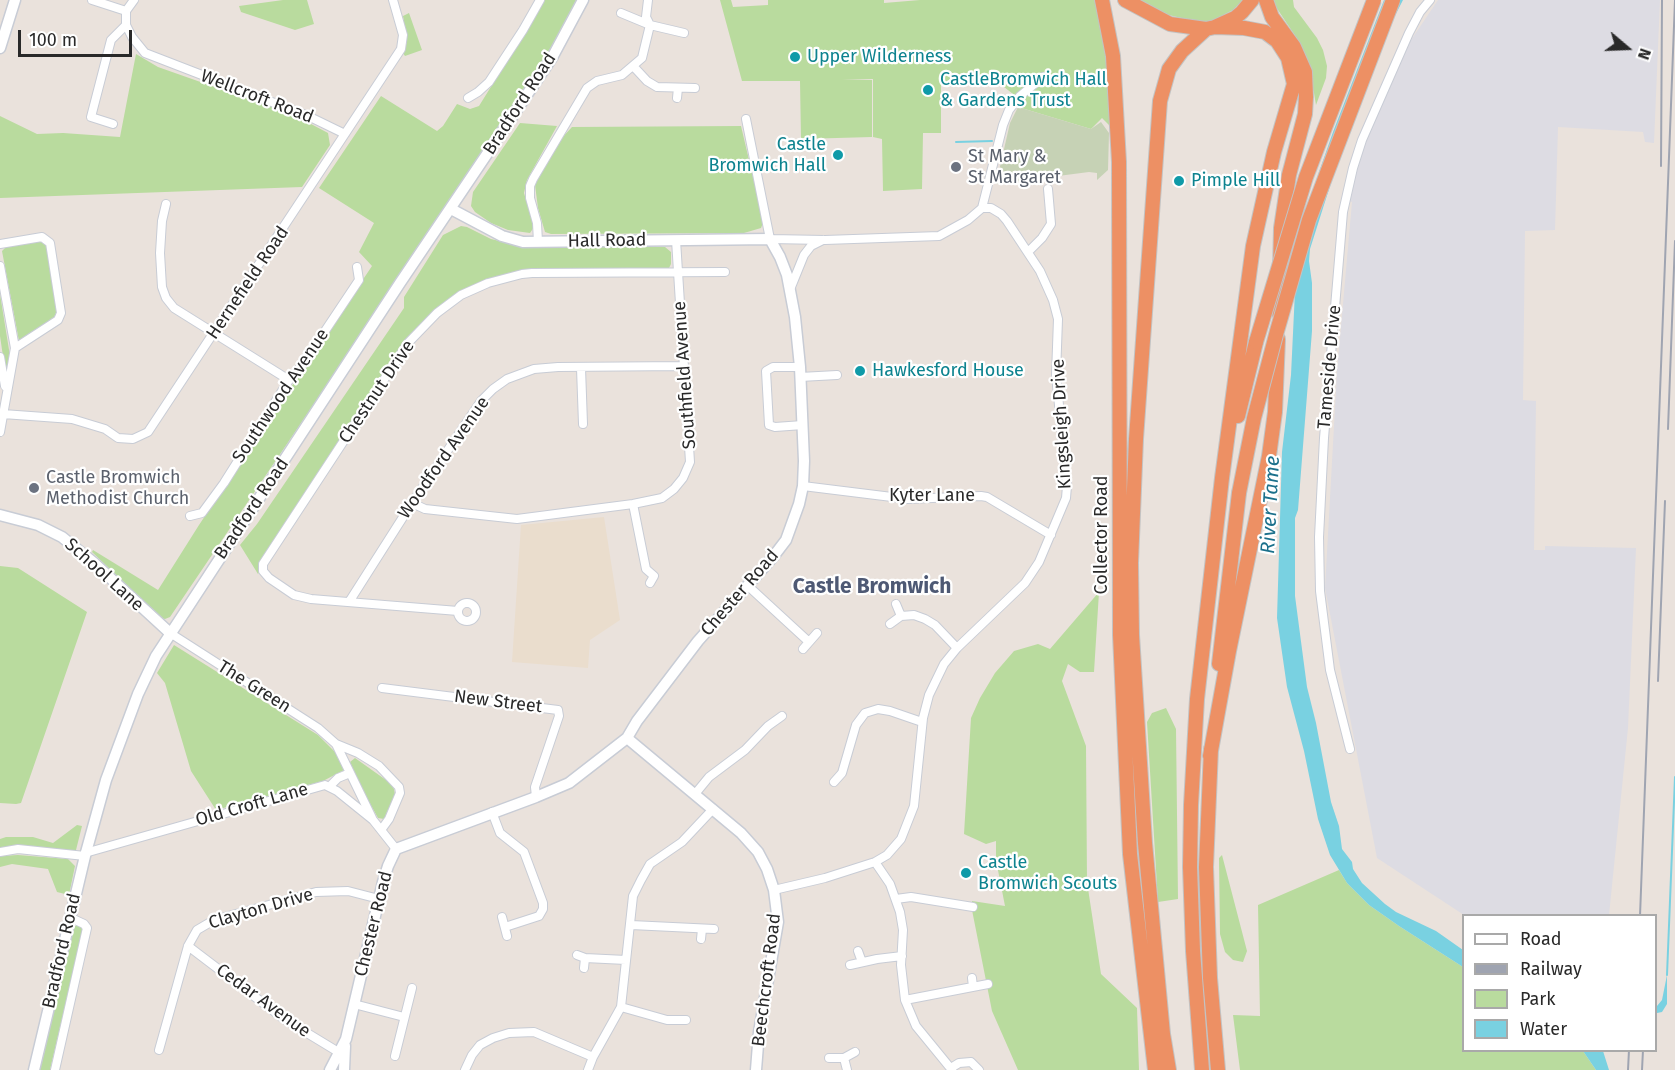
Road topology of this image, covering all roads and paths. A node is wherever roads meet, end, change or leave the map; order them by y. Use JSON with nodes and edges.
{"nodes":[{"id":1,"x":15,"y":0,"type":"edge"},
{"id":2,"x":92,"y":0,"type":"edge"},
{"id":3,"x":134,"y":0,"type":"edge"},
{"id":4,"x":393,"y":0,"type":"edge"},
{"id":5,"x":540,"y":0,"type":"edge"},
{"id":6,"x":583,"y":0,"type":"edge"},
{"id":7,"x":648,"y":0,"type":"edge"},
{"id":8,"x":1102,"y":0,"type":"edge"},
{"id":9,"x":1125,"y":0,"type":"edge"},
{"id":10,"x":1252,"y":0,"type":"edge"},
{"id":11,"x":1266,"y":0,"type":"edge"},
{"id":12,"x":1374,"y":0,"type":"edge"},
{"id":13,"x":1393,"y":0,"type":"edge"},
{"id":14,"x":1430,"y":0,"type":"edge"},
{"id":15,"x":126,"y":11,"type":"junction"},
{"id":16,"x":621,"y":13,"type":"dead end"},
{"id":17,"x":5,"y":17,"type":"edge"},
{"id":18,"x":126,"y":25,"type":"junction"},
{"id":19,"x":650,"y":25,"type":"junction"},
{"id":20,"x":1210,"y":28,"type":"junction"},
{"id":21,"x":684,"y":33,"type":"dead end"},
{"id":22,"x":0,"y":48,"type":"edge"},
{"id":23,"x":634,"y":67,"type":"junction"},
{"id":24,"x":1043,"y":77,"type":"dead end"},
{"id":25,"x":678,"y":88,"type":"junction"},
{"id":26,"x":695,"y":88,"type":"dead end"},
{"id":27,"x":468,"y":98,"type":"dead end"},
{"id":28,"x":678,"y":98,"type":"dead end"},
{"id":29,"x":746,"y":119,"type":"dead end"},
{"id":30,"x":113,"y":124,"type":"dead end"},
{"id":31,"x":345,"y":134,"type":"junction"},
{"id":32,"x":1048,"y":189,"type":"dead end"},
{"id":33,"x":166,"y":204,"type":"dead end"},
{"id":34,"x":982,"y":208,"type":"junction"},
{"id":35,"x":451,"y":209,"type":"junction"},
{"id":36,"x":770,"y":239,"type":"junction"},
{"id":37,"x":676,"y":240,"type":"junction"},
{"id":38,"x":825,"y":240,"type":"junction"},
{"id":39,"x":538,"y":242,"type":"junction"},
{"id":40,"x":0,"y":244,"type":"edge"},
{"id":41,"x":1028,"y":252,"type":"junction"},
{"id":42,"x":0,"y":266,"type":"edge"},
{"id":43,"x":357,"y":267,"type":"dead end"},
{"id":44,"x":678,"y":272,"type":"junction"},
{"id":45,"x":725,"y":272,"type":"dead end"},
{"id":46,"x":790,"y":290,"type":"junction"},
{"id":47,"x":214,"y":333,"type":"junction"},
{"id":48,"x":15,"y":348,"type":"junction"},
{"id":49,"x":0,"y":357,"type":"edge"},
{"id":50,"x":684,"y":366,"type":"junction"},
{"id":51,"x":581,"y":368,"type":"junction"},
{"id":52,"x":800,"y":372,"type":"junction"},
{"id":53,"x":837,"y":375,"type":"dead end"},
{"id":54,"x":289,"y":380,"type":"junction"},
{"id":55,"x":6,"y":391,"type":"junction"},
{"id":56,"x":3,"y":414,"type":"junction"},
{"id":57,"x":583,"y":425,"type":"dead end"},
{"id":58,"x":803,"y":425,"type":"junction"},
{"id":59,"x":0,"y":432,"type":"edge"},
{"id":60,"x":803,"y":486,"type":"junction"},
{"id":61,"x":412,"y":503,"type":"junction"},
{"id":62,"x":633,"y":504,"type":"junction"},
{"id":63,"x":0,"y":515,"type":"edge"},
{"id":64,"x":190,"y":516,"type":"dead end"},
{"id":65,"x":1050,"y":535,"type":"junction"},
{"id":66,"x":1212,"y":563,"type":"junction"},
{"id":67,"x":650,"y":583,"type":"dead end"},
{"id":68,"x":747,"y":585,"type":"junction"},
{"id":69,"x":349,"y":603,"type":"junction"},
{"id":70,"x":896,"y":604,"type":"dead end"},
{"id":71,"x":458,"y":611,"type":"dead end"},
{"id":72,"x":901,"y":616,"type":"junction"},
{"id":73,"x":890,"y":624,"type":"dead end"},
{"id":74,"x":170,"y":633,"type":"junction"},
{"id":75,"x":817,"y":633,"type":"dead end"},
{"id":76,"x":809,"y":642,"type":"junction"},
{"id":77,"x":957,"y":648,"type":"junction"},
{"id":78,"x":803,"y":649,"type":"dead end"},
{"id":79,"x":382,"y":688,"type":"dead end"},
{"id":80,"x":782,"y":716,"type":"dead end"},
{"id":81,"x":922,"y":722,"type":"junction"},
{"id":82,"x":627,"y":738,"type":"junction"},
{"id":83,"x":336,"y":744,"type":"junction"},
{"id":84,"x":1350,"y":749,"type":"dead end"},
{"id":85,"x":1210,"y":756,"type":"junction"},
{"id":86,"x":350,"y":773,"type":"junction"},
{"id":87,"x":834,"y":782,"type":"dead end"},
{"id":88,"x":329,"y":787,"type":"junction"},
{"id":89,"x":695,"y":794,"type":"junction"},
{"id":90,"x":536,"y":797,"type":"junction"},
{"id":91,"x":713,"y":809,"type":"junction"},
{"id":92,"x":492,"y":812,"type":"junction"},
{"id":93,"x":373,"y":820,"type":"junction"},
{"id":94,"x":381,"y":830,"type":"junction"},
{"id":95,"x":396,"y":849,"type":"junction"},
{"id":96,"x":0,"y":852,"type":"edge"},
{"id":97,"x":85,"y":854,"type":"junction"},
{"id":98,"x":875,"y":862,"type":"junction"},
{"id":99,"x":774,"y":890,"type":"junction"},
{"id":100,"x":379,"y":899,"type":"junction"},
{"id":101,"x":896,"y":899,"type":"junction"},
{"id":102,"x":973,"y":907,"type":"dead end"},
{"id":103,"x":502,"y":917,"type":"dead end"},
{"id":104,"x":71,"y":918,"type":"junction"},
{"id":105,"x":631,"y":925,"type":"junction"},
{"id":106,"x":702,"y":929,"type":"junction"},
{"id":107,"x":714,"y":929,"type":"dead end"},
{"id":108,"x":701,"y":939,"type":"dead end"},
{"id":109,"x":188,"y":946,"type":"junction"},
{"id":110,"x":858,"y":951,"type":"dead end"},
{"id":111,"x":902,"y":956,"type":"junction"},
{"id":112,"x":626,"y":960,"type":"junction"},
{"id":113,"x":862,"y":962,"type":"junction"},
{"id":114,"x":850,"y":965,"type":"dead end"},
{"id":115,"x":584,"y":968,"type":"dead end"},
{"id":116,"x":972,"y":978,"type":"dead end"},
{"id":117,"x":988,"y":984,"type":"dead end"},
{"id":118,"x":973,"y":987,"type":"junction"},
{"id":119,"x":412,"y":988,"type":"dead end"},
{"id":120,"x":905,"y":1000,"type":"junction"},
{"id":121,"x":354,"y":1004,"type":"junction"},
{"id":122,"x":621,"y":1007,"type":"junction"},
{"id":123,"x":404,"y":1017,"type":"junction"},
{"id":124,"x":686,"y":1020,"type":"dead end"},
{"id":125,"x":1163,"y":1034,"type":"junction"},
{"id":126,"x":346,"y":1039,"type":"junction"},
{"id":127,"x":159,"y":1050,"type":"dead end"},
{"id":128,"x":855,"y":1052,"type":"dead end"},
{"id":129,"x":340,"y":1053,"type":"junction"},
{"id":130,"x":395,"y":1056,"type":"dead end"},
{"id":131,"x":593,"y":1057,"type":"junction"},
{"id":132,"x":829,"y":1058,"type":"dead end"},
{"id":133,"x":844,"y":1058,"type":"junction"},
{"id":134,"x":951,"y":1069,"type":"edge"},
{"id":135,"x":1156,"y":1069,"type":"edge"},
{"id":136,"x":34,"y":1070,"type":"edge"},
{"id":137,"x":55,"y":1070,"type":"edge"},
{"id":138,"x":330,"y":1070,"type":"edge"},
{"id":139,"x":344,"y":1070,"type":"edge"},
{"id":140,"x":465,"y":1070,"type":"edge"},
{"id":141,"x":588,"y":1070,"type":"edge"},
{"id":142,"x":756,"y":1070,"type":"edge"},
{"id":143,"x":847,"y":1070,"type":"edge"},
{"id":144,"x":979,"y":1070,"type":"edge"},
{"id":145,"x":1169,"y":1070,"type":"edge"},
{"id":146,"x":1202,"y":1070,"type":"edge"},
{"id":147,"x":1218,"y":1070,"type":"edge"}],
"edges":[{"from":1,"to":17,"type":"main road"},
{"from":2,"to":15,"type":"street"},
{"from":3,"to":15,"type":"street"},
{"from":4,"to":31,"type":"street","name":"Hernefield Road"},
{"from":5,"to":27,"type":"street"},
{"from":6,"to":35,"type":"main road","name":"Bradford Road"},
{"from":7,"to":19,"type":"street"},
{"from":8,"to":135,"type":"highway","name":"Collector Road"},
{"from":9,"to":20,"type":"highway"},
{"from":10,"to":20,"type":"highway","name":"Collector Road"},
{"from":11,"to":85,"type":"highway"},
{"from":12,"to":66,"type":"highway","bridge":true},
{"from":13,"to":85,"type":"highway","bridge":true},
{"from":14,"to":84,"type":"street","name":"Tameside Drive"},
{"from":15,"to":18,"type":"street"},
{"from":16,"to":19,"type":"street"},
{"from":17,"to":22,"type":"main road"},
{"from":18,"to":30,"type":"street"},
{"from":18,"to":31,"type":"street","name":"Wellcroft Road"},
{"from":19,"to":21,"type":"street"},
{"from":19,"to":23,"type":"street"},
{"from":20,"to":66,"type":"highway"},
{"from":20,"to":125,"type":"highway","name":"Collector Road"},
{"from":23,"to":25,"type":"street"},
{"from":23,"to":39,"type":"street"},
{"from":24,"to":34,"type":"street"},
{"from":25,"to":26,"type":"street"},
{"from":25,"to":28,"type":"street"},
{"from":29,"to":36,"type":"street"},
{"from":31,"to":47,"type":"street","name":"Hernefield Road"},
{"from":32,"to":41,"type":"street"},
{"from":33,"to":47,"type":"street"},
{"from":34,"to":38,"type":"street"},
{"from":34,"to":41,"type":"street","name":"Kingsleigh Drive"},
{"from":35,"to":39,"type":"main road","name":"Hall Road"},
{"from":35,"to":74,"type":"main road","name":"Bradford Road"},
{"from":36,"to":37,"type":"main road","name":"Hall Road"},
{"from":36,"to":38,"type":"street"},
{"from":36,"to":46,"type":"main road","name":"Chester Road"},
{"from":37,"to":39,"type":"main road","name":"Hall Road"},
{"from":37,"to":44,"type":"street","name":"Southfield Avenue"},
{"from":38,"to":46,"type":"street"},
{"from":40,"to":48,"type":"street"},
{"from":41,"to":65,"type":"street","name":"Kingsleigh Drive"},
{"from":42,"to":48,"type":"street"},
{"from":43,"to":54,"type":"street","name":"Southwood Avenue"},
{"from":44,"to":45,"type":"street","name":"Chestnut Drive"},
{"from":44,"to":50,"type":"street","name":"Southfield Avenue"},
{"from":44,"to":69,"type":"street","name":"Chestnut Drive"},
{"from":46,"to":52,"type":"main road","name":"Chester Road"},
{"from":47,"to":54,"type":"street"},
{"from":47,"to":56,"type":"street","name":"Hernefield Road"},
{"from":48,"to":55,"type":"street"},
{"from":49,"to":55,"type":"street"},
{"from":50,"to":51,"type":"street","name":"Woodford Avenue"},
{"from":50,"to":62,"type":"street","name":"Southfield Avenue"},
{"from":51,"to":57,"type":"street"},
{"from":51,"to":61,"type":"street","name":"Woodford Avenue"},
{"from":52,"to":53,"type":"street"},
{"from":52,"to":58,"type":"main road","name":"Chester Road"},
{"from":52,"to":58,"type":"street"},
{"from":54,"to":64,"type":"street","name":"Southwood Avenue"},
{"from":55,"to":56,"type":"street"},
{"from":56,"to":59,"type":"street"},
{"from":58,"to":60,"type":"main road","name":"Chester Road"},
{"from":60,"to":65,"type":"street","name":"Kyter Lane"},
{"from":60,"to":68,"type":"main road","name":"Chester Road"},
{"from":61,"to":62,"type":"street","name":"Southfield Avenue"},
{"from":61,"to":69,"type":"street","name":"Woodford Avenue"},
{"from":62,"to":67,"type":"street"},
{"from":63,"to":74,"type":"main road","name":"School Lane"},
{"from":65,"to":77,"type":"street","name":"Kingsleigh Drive"},
{"from":66,"to":146,"type":"highway"},
{"from":68,"to":76,"type":"street"},
{"from":68,"to":82,"type":"main road","name":"Chester Road"},
{"from":69,"to":71,"type":"street"},
{"from":70,"to":72,"type":"street"},
{"from":72,"to":73,"type":"street"},
{"from":72,"to":77,"type":"street"},
{"from":74,"to":83,"type":"street","name":"The Green"},
{"from":74,"to":97,"type":"main road","name":"Bradford Road"},
{"from":75,"to":76,"type":"street"},
{"from":76,"to":78,"type":"street"},
{"from":77,"to":81,"type":"street","name":"Kingsleigh Drive"},
{"from":79,"to":90,"type":"street","name":"New Street"},
{"from":80,"to":89,"type":"street"},
{"from":81,"to":87,"type":"street"},
{"from":81,"to":98,"type":"street","name":"Kingsleigh Drive"},
{"from":82,"to":89,"type":"main road","name":"Beechcroft Road"},
{"from":82,"to":90,"type":"main road","name":"Chester Road"},
{"from":83,"to":86,"type":"street","name":"The Green"},
{"from":83,"to":94,"type":"street","name":"The Green"},
{"from":85,"to":147,"type":"highway"},
{"from":86,"to":88,"type":"street"},
{"from":86,"to":93,"type":"street","name":"The Green"},
{"from":88,"to":93,"type":"street","name":"Old Croft Lane"},
{"from":88,"to":97,"type":"street","name":"Old Croft Lane"},
{"from":89,"to":91,"type":"main road","name":"Beechcroft Road"},
{"from":90,"to":92,"type":"main road","name":"Chester Road"},
{"from":91,"to":99,"type":"main road","name":"Beechcroft Road"},
{"from":91,"to":105,"type":"street"},
{"from":92,"to":95,"type":"main road","name":"Chester Road"},
{"from":92,"to":103,"type":"street"},
{"from":93,"to":94,"type":"street","name":"Old Croft Lane"},
{"from":94,"to":95,"type":"street","name":"Old Croft Lane"},
{"from":95,"to":100,"type":"main road","name":"Chester Road"},
{"from":96,"to":97,"type":"street","name":"Old Croft Lane"},
{"from":97,"to":104,"type":"main road","name":"Bradford Road"},
{"from":98,"to":99,"type":"street","name":"Kingsleigh Drive"},
{"from":98,"to":101,"type":"street"},
{"from":99,"to":142,"type":"main road","name":"Beechcroft Road"},
{"from":100,"to":109,"type":"street","name":"Clayton Drive"},
{"from":100,"to":121,"type":"main road","name":"Chester Road"},
{"from":101,"to":102,"type":"street"},
{"from":101,"to":111,"type":"street"},
{"from":104,"to":136,"type":"main road","name":"Bradford Road"},
{"from":104,"to":137,"type":"street"},
{"from":105,"to":106,"type":"street"},
{"from":105,"to":112,"type":"street"},
{"from":106,"to":107,"type":"street"},
{"from":106,"to":108,"type":"street"},
{"from":109,"to":127,"type":"street","name":"Clayton Drive"},
{"from":109,"to":129,"type":"street","name":"Cedar Avenue"},
{"from":110,"to":113,"type":"street"},
{"from":111,"to":113,"type":"street"},
{"from":111,"to":120,"type":"street"},
{"from":112,"to":115,"type":"street"},
{"from":112,"to":122,"type":"street"},
{"from":113,"to":114,"type":"street"},
{"from":116,"to":118,"type":"street"},
{"from":117,"to":118,"type":"street"},
{"from":118,"to":120,"type":"street"},
{"from":119,"to":123,"type":"street"},
{"from":120,"to":134,"type":"street"},
{"from":121,"to":123,"type":"street"},
{"from":121,"to":126,"type":"main road","name":"Chester Road"},
{"from":122,"to":124,"type":"street"},
{"from":122,"to":131,"type":"street"},
{"from":123,"to":130,"type":"street"},
{"from":125,"to":135,"type":"highway"},
{"from":125,"to":145,"type":"highway","name":"Collector Road"},
{"from":126,"to":129,"type":"main road","name":"Chester Road"},
{"from":126,"to":139,"type":"main road"},
{"from":128,"to":133,"type":"street"},
{"from":129,"to":138,"type":"main road","name":"Chester Road"},
{"from":131,"to":140,"type":"street"},
{"from":131,"to":141,"type":"street"},
{"from":132,"to":133,"type":"street"},
{"from":133,"to":143,"type":"street"},
{"from":134,"to":144,"type":"street"}]}
